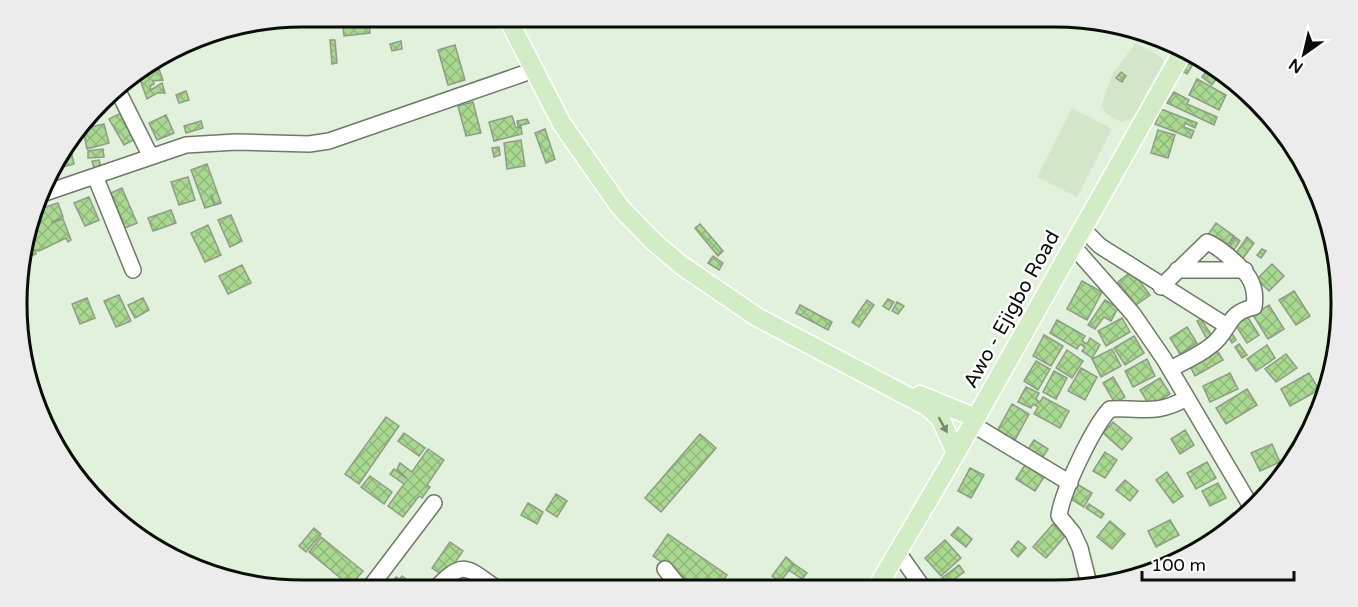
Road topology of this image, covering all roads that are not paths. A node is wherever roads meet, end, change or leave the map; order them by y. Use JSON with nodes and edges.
{"nodes":[{"id":1,"x":512,"y":27,"type":"edge"},
{"id":2,"x":1179,"y":57,"type":"edge"},
{"id":3,"x":534,"y":70,"type":"junction"},
{"id":4,"x":121,"y":96,"type":"edge"},
{"id":5,"x":150,"y":156,"type":"junction"},
{"id":6,"x":95,"y":176,"type":"junction"},
{"id":7,"x":51,"y":191,"type":"edge"},
{"id":8,"x":1083,"y":229,"type":"junction"},
{"id":9,"x":1073,"y":246,"type":"junction"},
{"id":10,"x":132,"y":270,"type":"dead end"},
{"id":11,"x":1177,"y":270,"type":"junction"},
{"id":12,"x":1245,"y":270,"type":"junction"},
{"id":13,"x":1161,"y":287,"type":"junction"},
{"id":14,"x":1227,"y":326,"type":"junction"},
{"id":15,"x":1170,"y":369,"type":"junction"},
{"id":16,"x":885,"y":382,"type":"junction"},
{"id":17,"x":1187,"y":398,"type":"junction"},
{"id":18,"x":974,"y":421,"type":"junction"},
{"id":19,"x":956,"y":453,"type":"junction"},
{"id":20,"x":1070,"y":483,"type":"junction"},
{"id":21,"x":1248,"y":501,"type":"edge"},
{"id":22,"x":434,"y":503,"type":"dead end"},
{"id":23,"x":897,"y":551,"type":"junction"},
{"id":24,"x":665,"y":569,"type":"dead end"},
{"id":25,"x":1088,"y":578,"type":"edge"},
{"id":26,"x":376,"y":580,"type":"edge"},
{"id":27,"x":444,"y":580,"type":"edge"},
{"id":28,"x":484,"y":580,"type":"edge"},
{"id":29,"x":674,"y":580,"type":"edge"},
{"id":30,"x":881,"y":580,"type":"edge"},
{"id":31,"x":918,"y":580,"type":"edge"}],
"edges":[{"from":1,"to":3,"type":"main road"},
{"from":2,"to":8,"type":"main road","name":"Awo - Ejigbo Road"},
{"from":3,"to":5,"type":"street"},
{"from":3,"to":16,"type":"main road"},
{"from":4,"to":5,"type":"street"},
{"from":5,"to":6,"type":"street"},
{"from":6,"to":7,"type":"street"},
{"from":6,"to":10,"type":"street"},
{"from":8,"to":9,"type":"main road","name":"Awo - Ejigbo Road"},
{"from":8,"to":13,"type":"street"},
{"from":9,"to":15,"type":"street"},
{"from":9,"to":18,"type":"main road","name":"Awo - Ejigbo Road"},
{"from":11,"to":12,"type":"street"},
{"from":11,"to":12,"type":"street"},
{"from":11,"to":13,"type":"street"},
{"from":12,"to":14,"type":"street"},
{"from":13,"to":14,"type":"street"},
{"from":14,"to":15,"type":"street"},
{"from":15,"to":17,"type":"street"},
{"from":16,"to":18,"type":"main road"},
{"from":16,"to":19,"type":"main road","one_way":true},
{"from":17,"to":20,"type":"street"},
{"from":17,"to":21,"type":"street"},
{"from":18,"to":19,"type":"main road","name":"Awo - Ejigbo Road"},
{"from":18,"to":20,"type":"street"},
{"from":19,"to":23,"type":"main road","name":"Awo - Ejigbo Road"},
{"from":20,"to":25,"type":"street"},
{"from":22,"to":26,"type":"street"},
{"from":23,"to":30,"type":"main road","name":"Awo - Ejigbo Road"},
{"from":23,"to":31,"type":"street"},
{"from":24,"to":29,"type":"street"},
{"from":27,"to":28,"type":"street"}]}
